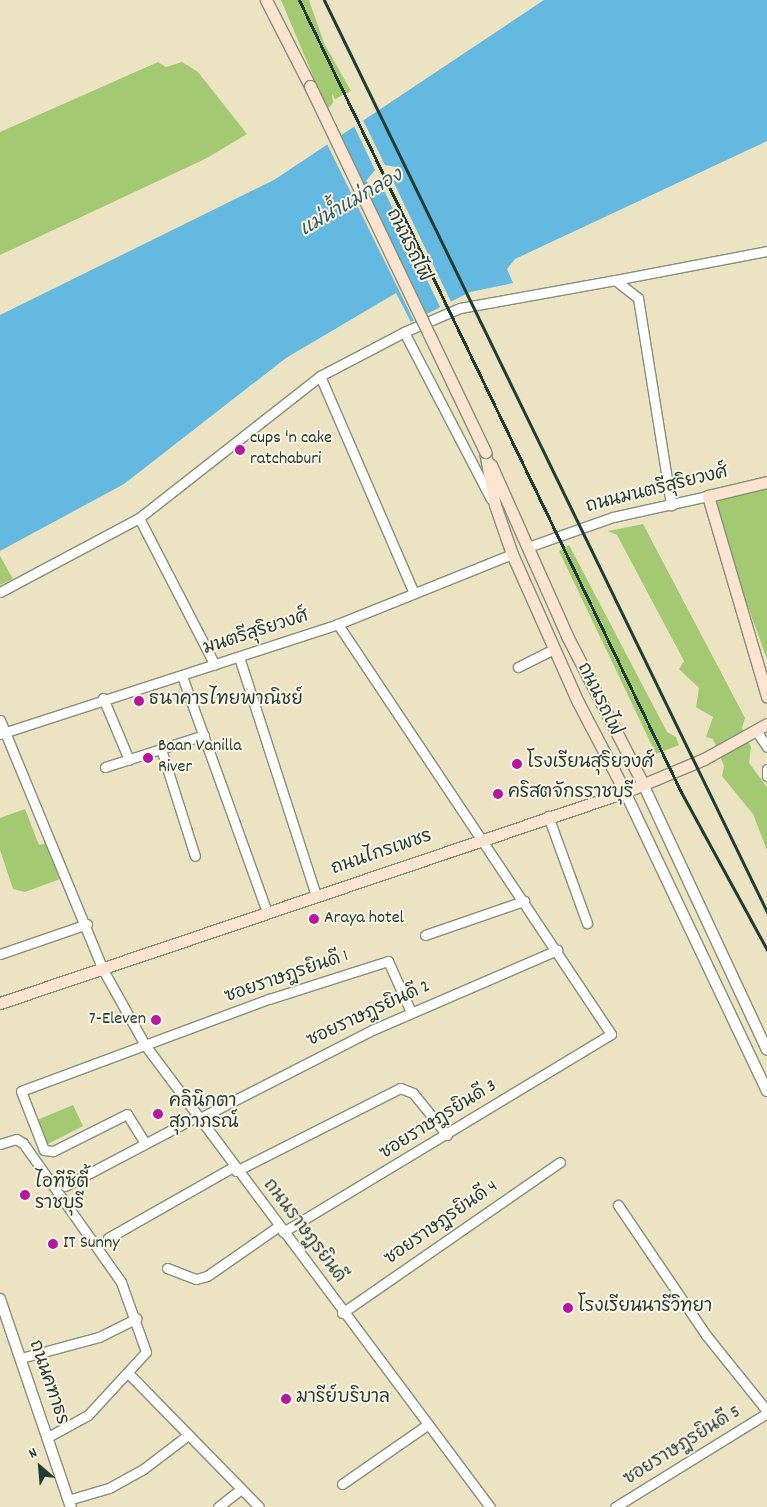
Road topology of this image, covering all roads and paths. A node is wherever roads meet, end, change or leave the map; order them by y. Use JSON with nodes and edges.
{"nodes":[{"id":1,"x":267,"y":1,"type":"edge"},
{"id":2,"x":767,"y":251,"type":"edge"},
{"id":3,"x":615,"y":280,"type":"junction"},
{"id":4,"x":404,"y":332,"type":"junction"},
{"id":5,"x":320,"y":376,"type":"junction"},
{"id":6,"x":485,"y":452,"type":"junction"},
{"id":7,"x":767,"y":482,"type":"edge"},
{"id":8,"x":708,"y":496,"type":"junction"},
{"id":9,"x":671,"y":505,"type":"junction"},
{"id":10,"x":495,"y":506,"type":"junction"},
{"id":11,"x":138,"y":518,"type":"junction"},
{"id":12,"x":528,"y":547,"type":"junction"},
{"id":13,"x":512,"y":554,"type":"junction"},
{"id":14,"x":0,"y":592,"type":"edge"},
{"id":15,"x":414,"y":592,"type":"junction"},
{"id":16,"x":338,"y":624,"type":"junction"},
{"id":17,"x":554,"y":649,"type":"junction"},
{"id":18,"x":239,"y":657,"type":"junction"},
{"id":19,"x":215,"y":665,"type":"junction"},
{"id":20,"x":518,"y":667,"type":"dead end"},
{"id":21,"x":182,"y":676,"type":"junction"},
{"id":22,"x":767,"y":696,"type":"edge"},
{"id":23,"x":103,"y":698,"type":"junction"},
{"id":24,"x":0,"y":720,"type":"edge"},
{"id":25,"x":767,"y":724,"type":"edge"},
{"id":26,"x":3,"y":733,"type":"edge"},
{"id":27,"x":755,"y":733,"type":"junction"},
{"id":28,"x":204,"y":734,"type":"junction"},
{"id":29,"x":767,"y":747,"type":"edge"},
{"id":30,"x":161,"y":749,"type":"junction"},
{"id":31,"x":129,"y":760,"type":"junction"},
{"id":32,"x":105,"y":768,"type":"dead end"},
{"id":33,"x":767,"y":769,"type":"edge"},
{"id":34,"x":767,"y":776,"type":"edge"},
{"id":35,"x":643,"y":784,"type":"junction"},
{"id":36,"x":625,"y":792,"type":"junction"},
{"id":37,"x":548,"y":816,"type":"junction"},
{"id":38,"x":482,"y":838,"type":"junction"},
{"id":39,"x":195,"y":856,"type":"dead end"},
{"id":40,"x":316,"y":895,"type":"junction"},
{"id":41,"x":524,"y":901,"type":"junction"},
{"id":42,"x":267,"y":912,"type":"junction"},
{"id":43,"x":587,"y":923,"type":"dead end"},
{"id":44,"x":86,"y":924,"type":"junction"},
{"id":45,"x":425,"y":935,"type":"dead end"},
{"id":46,"x":558,"y":950,"type":"junction"},
{"id":47,"x":0,"y":954,"type":"edge"},
{"id":48,"x":102,"y":968,"type":"junction"},
{"id":49,"x":0,"y":1003,"type":"edge"},
{"id":50,"x":411,"y":1012,"type":"junction"},
{"id":51,"x":144,"y":1045,"type":"junction"},
{"id":52,"x":767,"y":1050,"type":"edge"},
{"id":53,"x":767,"y":1091,"type":"edge"},
{"id":54,"x":197,"y":1118,"type":"junction"},
{"id":55,"x":447,"y":1135,"type":"junction"},
{"id":56,"x":145,"y":1143,"type":"junction"},
{"id":57,"x":0,"y":1144,"type":"edge"},
{"id":58,"x":560,"y":1162,"type":"dead end"},
{"id":59,"x":235,"y":1169,"type":"junction"},
{"id":60,"x":65,"y":1186,"type":"dead end"},
{"id":61,"x":618,"y":1205,"type":"dead end"},
{"id":62,"x":281,"y":1229,"type":"junction"},
{"id":63,"x":108,"y":1238,"type":"dead end"},
{"id":64,"x":168,"y":1268,"type":"dead end"},
{"id":65,"x":0,"y":1299,"type":"edge"},
{"id":66,"x":342,"y":1313,"type":"junction"},
{"id":67,"x":137,"y":1318,"type":"junction"},
{"id":68,"x":21,"y":1358,"type":"junction"},
{"id":69,"x":128,"y":1373,"type":"junction"},
{"id":70,"x":767,"y":1412,"type":"edge"},
{"id":71,"x":428,"y":1425,"type":"junction"},
{"id":72,"x":188,"y":1435,"type":"junction"},
{"id":73,"x":48,"y":1437,"type":"junction"},
{"id":74,"x":342,"y":1484,"type":"dead end"},
{"id":75,"x":241,"y":1489,"type":"junction"},
{"id":76,"x":69,"y":1504,"type":"edge"},
{"id":77,"x":218,"y":1507,"type":"edge"},
{"id":78,"x":259,"y":1507,"type":"edge"},
{"id":79,"x":490,"y":1507,"type":"edge"},
{"id":80,"x":615,"y":1507,"type":"edge"}],
"edges":[{"from":1,"to":6,"type":"main road","name":"ถนนรถไฟ","bridge":true},
{"from":2,"to":3,"type":"street"},
{"from":3,"to":4,"type":"street"},
{"from":3,"to":9,"type":"street"},
{"from":4,"to":5,"type":"street"},
{"from":4,"to":10,"type":"street"},
{"from":5,"to":11,"type":"street"},
{"from":5,"to":15,"type":"street"},
{"from":6,"to":10,"type":"main road","name":"ถนนรถไฟ"},
{"from":6,"to":12,"type":"main road","name":"ถนนรถไฟ"},
{"from":7,"to":8,"type":"main road","name":"ถนนมนตรีสุริยวงศ์"},
{"from":8,"to":9,"type":"street","name":"ถนนมนตรีสุริยวงศ์"},
{"from":8,"to":22,"type":"main road"},
{"from":9,"to":12,"type":"street","name":"ถนนมนตรีสุริยวงศ์"},
{"from":10,"to":13,"type":"main road","name":"ถนนรถไฟ"},
{"from":11,"to":14,"type":"street"},
{"from":11,"to":19,"type":"street"},
{"from":12,"to":35,"type":"main road","name":"ถนนรถไฟ"},
{"from":13,"to":15,"type":"street","name":"มนตรีสุริยวงศ์"},
{"from":13,"to":17,"type":"main road","name":"ถนนรถไฟ"},
{"from":15,"to":16,"type":"street","name":"มนตรีสุริยวงศ์"},
{"from":16,"to":18,"type":"street","name":"มนตรีสุริยวงศ์"},
{"from":16,"to":38,"type":"street"},
{"from":17,"to":20,"type":"street"},
{"from":17,"to":36,"type":"main road","name":"ถนนรถไฟ"},
{"from":18,"to":19,"type":"street","name":"มนตรีสุริยวงศ์"},
{"from":18,"to":40,"type":"street"},
{"from":19,"to":21,"type":"street","name":"มนตรีสุริยวงศ์"},
{"from":21,"to":23,"type":"street","name":"มนตรีสุริยวงศ์"},
{"from":21,"to":28,"type":"street"},
{"from":23,"to":26,"type":"street","name":"มนตรีสุริยวงศ์"},
{"from":23,"to":31,"type":"street"},
{"from":24,"to":26,"type":"street","name":"ถนนราษฎรยินดี"},
{"from":25,"to":27,"type":"main road","name":"ถนนไกรเพชร"},
{"from":26,"to":44,"type":"street","name":"ถนนราษฎรยินดี"},
{"from":27,"to":29,"type":"street"},
{"from":27,"to":35,"type":"main road","name":"ถนนไกรเพชร"},
{"from":28,"to":30,"type":"street"},
{"from":28,"to":42,"type":"street"},
{"from":30,"to":31,"type":"street"},
{"from":30,"to":39,"type":"street"},
{"from":31,"to":32,"type":"street"},
{"from":33,"to":34,"type":"street"},
{"from":35,"to":36,"type":"main road","name":"ถนนไกรเพชร"},
{"from":35,"to":52,"type":"street","name":"ถนนรถไฟ"},
{"from":36,"to":37,"type":"main road","name":"ถนนไกรเพชร"},
{"from":36,"to":53,"type":"street","name":"ถนนรถไฟ"},
{"from":37,"to":38,"type":"main road","name":"ถนนไกรเพชร"},
{"from":37,"to":43,"type":"street"},
{"from":38,"to":40,"type":"main road","name":"ถนนไกรเพชร"},
{"from":38,"to":41,"type":"street"},
{"from":40,"to":42,"type":"main road","name":"ถนนไกรเพชร"},
{"from":41,"to":45,"type":"street"},
{"from":41,"to":46,"type":"street"},
{"from":42,"to":48,"type":"main road","name":"ถนนไกรเพชร"},
{"from":44,"to":47,"type":"street"},
{"from":44,"to":48,"type":"street","name":"ถนนราษฎรยินดี"},
{"from":46,"to":50,"type":"street","name":"ซอยราษฎรยินดี 2"},
{"from":46,"to":55,"type":"street","name":"ซอยราษฎรยินดี 3"},
{"from":48,"to":49,"type":"main road","name":"ถนนไกรเพชร"},
{"from":48,"to":51,"type":"street","name":"ถนนราษฎรยินดี"},
{"from":50,"to":51,"type":"street","name":"ซอยราษฎรยินดี 1"},
{"from":50,"to":54,"type":"street","name":"ซอยราษฎรยินดี 2"},
{"from":51,"to":54,"type":"street","name":"ถนนราษฎรยินดี"},
{"from":51,"to":56,"type":"street"},
{"from":54,"to":56,"type":"street","name":"ซอยราษฎรยินดี 2"},
{"from":54,"to":59,"type":"street","name":"ถนนราษฎรยินดี"},
{"from":55,"to":59,"type":"street"},
{"from":55,"to":62,"type":"street","name":"ซอยราษฎรยินดี 3"},
{"from":56,"to":60,"type":"street","name":"ซอยราษฎรยินดี 2"},
{"from":57,"to":67,"type":"street"},
{"from":58,"to":66,"type":"street","name":"ซอยราษฎรยินดี 4"},
{"from":59,"to":62,"type":"street","name":"ถนนราษฎรยินดี"},
{"from":59,"to":63,"type":"street"},
{"from":61,"to":70,"type":"street"},
{"from":62,"to":64,"type":"street","name":"ซอยราษฎรยินดี 3"},
{"from":62,"to":66,"type":"street","name":"ถนนราษฎรยินดี"},
{"from":65,"to":68,"type":"street","name":"ถนนคฑาธร"},
{"from":66,"to":71,"type":"street","name":"ถนนราษฎรยินดี"},
{"from":67,"to":68,"type":"street"},
{"from":67,"to":69,"type":"street"},
{"from":68,"to":73,"type":"street","name":"ถนนคฑาธร"},
{"from":69,"to":72,"type":"street"},
{"from":69,"to":73,"type":"street"},
{"from":70,"to":80,"type":"street","name":"ซอยราษฎรยินดี 5"},
{"from":71,"to":74,"type":"street"},
{"from":71,"to":79,"type":"street","name":"ถนนราษฎรยินดี"},
{"from":72,"to":75,"type":"street"},
{"from":72,"to":76,"type":"street"},
{"from":73,"to":76,"type":"street","name":"ถนนคฑาธร"},
{"from":75,"to":77,"type":"street"},
{"from":75,"to":78,"type":"street"}]}
